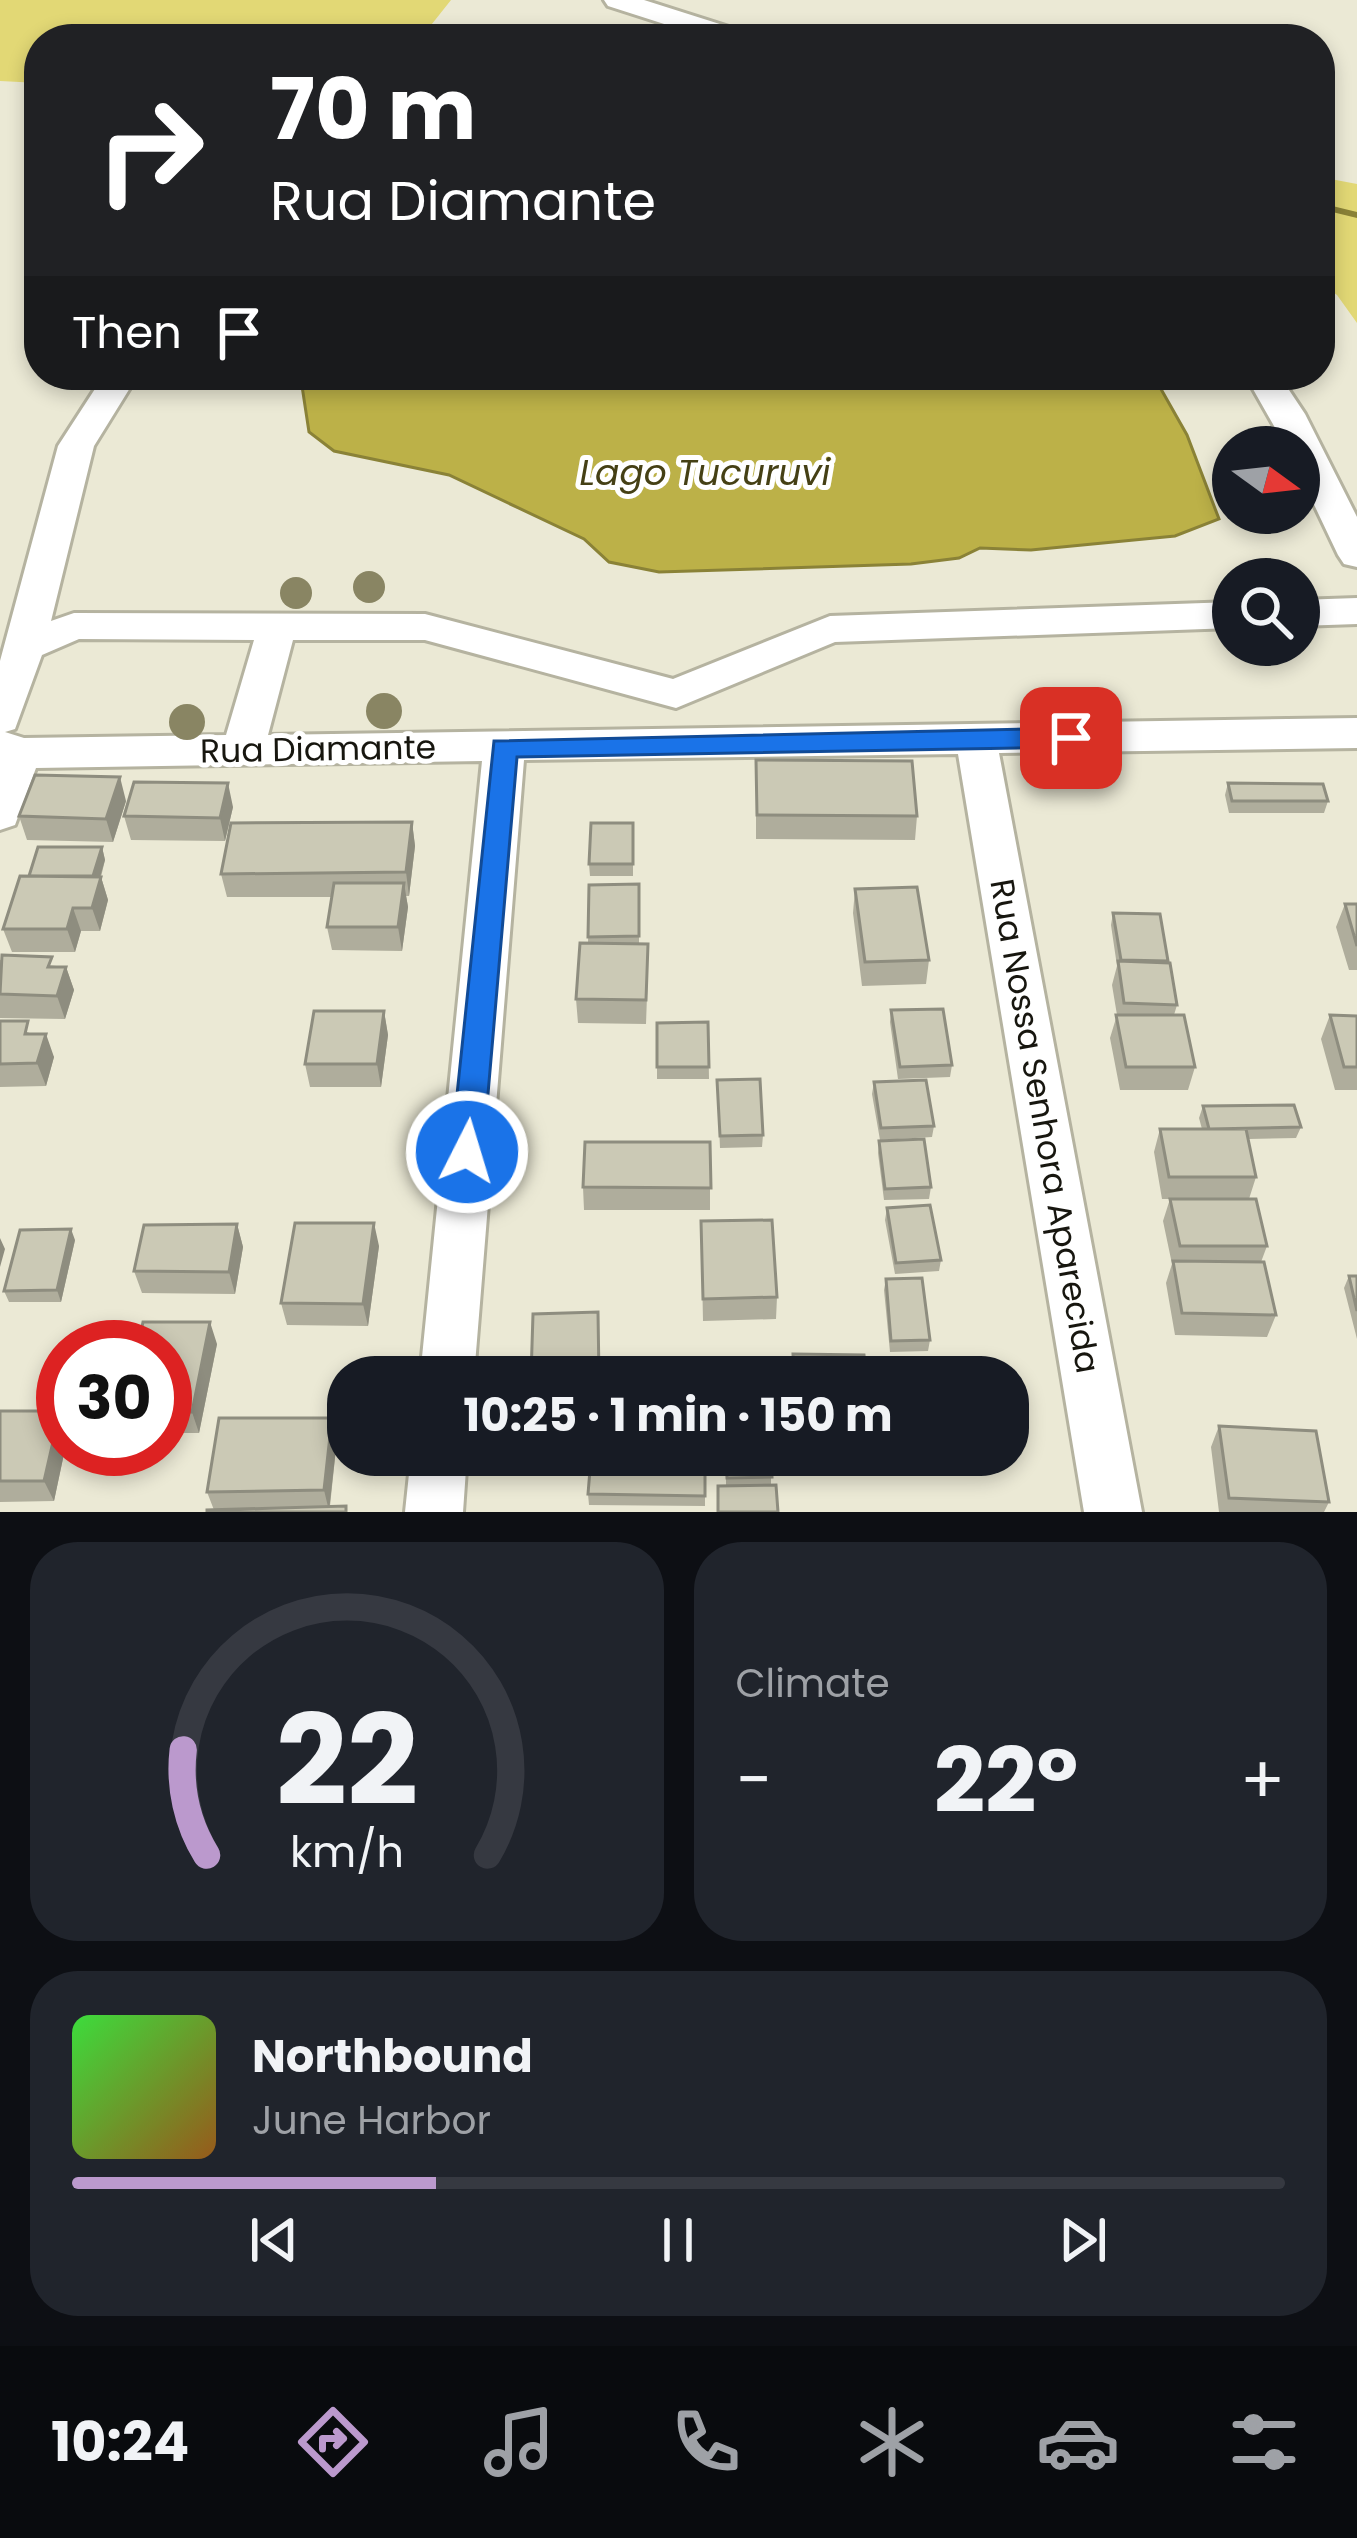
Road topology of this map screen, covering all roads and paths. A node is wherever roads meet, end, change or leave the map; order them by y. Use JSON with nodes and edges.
{"nodes":[{"id":1,"x":617,"y":0,"type":"edge"},
{"id":2,"x":691,"y":24,"type":"edge"},
{"id":3,"x":111,"y":390,"type":"edge"},
{"id":4,"x":1272,"y":390,"type":"edge"},
{"id":5,"x":1357,"y":555,"type":"edge"},
{"id":6,"x":1357,"y":611,"type":"edge"},
{"id":7,"x":1320,"y":612,"type":"edge"},
{"id":8,"x":1212,"y":616,"type":"edge"},
{"id":9,"x":278,"y":627,"type":"junction"},
{"id":10,"x":25,"y":647,"type":"junction"},
{"id":11,"x":1357,"y":733,"type":"edge"},
{"id":12,"x":6,"y":739,"type":"edge"},
{"id":13,"x":976,"y":739,"type":"junction"},
{"id":14,"x":504,"y":747,"type":"junction"},
{"id":15,"x":243,"y":750,"type":"junction"},
{"id":16,"x":0,"y":814,"type":"edge"},
{"id":17,"x":449,"y":1356,"type":"edge"},
{"id":18,"x":438,"y":1476,"type":"edge"},
{"id":19,"x":434,"y":1512,"type":"edge"},
{"id":20,"x":1114,"y":1512,"type":"edge"}],
"edges":[{"from":1,"to":2,"type":"street"},
{"from":3,"to":10,"type":"street"},
{"from":4,"to":5,"type":"street"},
{"from":6,"to":7,"type":"street"},
{"from":8,"to":9,"type":"street"},
{"from":9,"to":10,"type":"street"},
{"from":9,"to":15,"type":"street"},
{"from":10,"to":12,"type":"street"},
{"from":11,"to":13,"type":"street","name":"Rua Diamante"},
{"from":12,"to":15,"type":"street","name":"Rua Diamante"},
{"from":12,"to":16,"type":"street"},
{"from":13,"to":14,"type":"street","name":"Rua Diamante"},
{"from":13,"to":20,"type":"street","name":"Rua Nossa Senhora Aparecida"},
{"from":14,"to":15,"type":"street","name":"Rua Diamante"},
{"from":14,"to":17,"type":"street"},
{"from":18,"to":19,"type":"street"}]}
